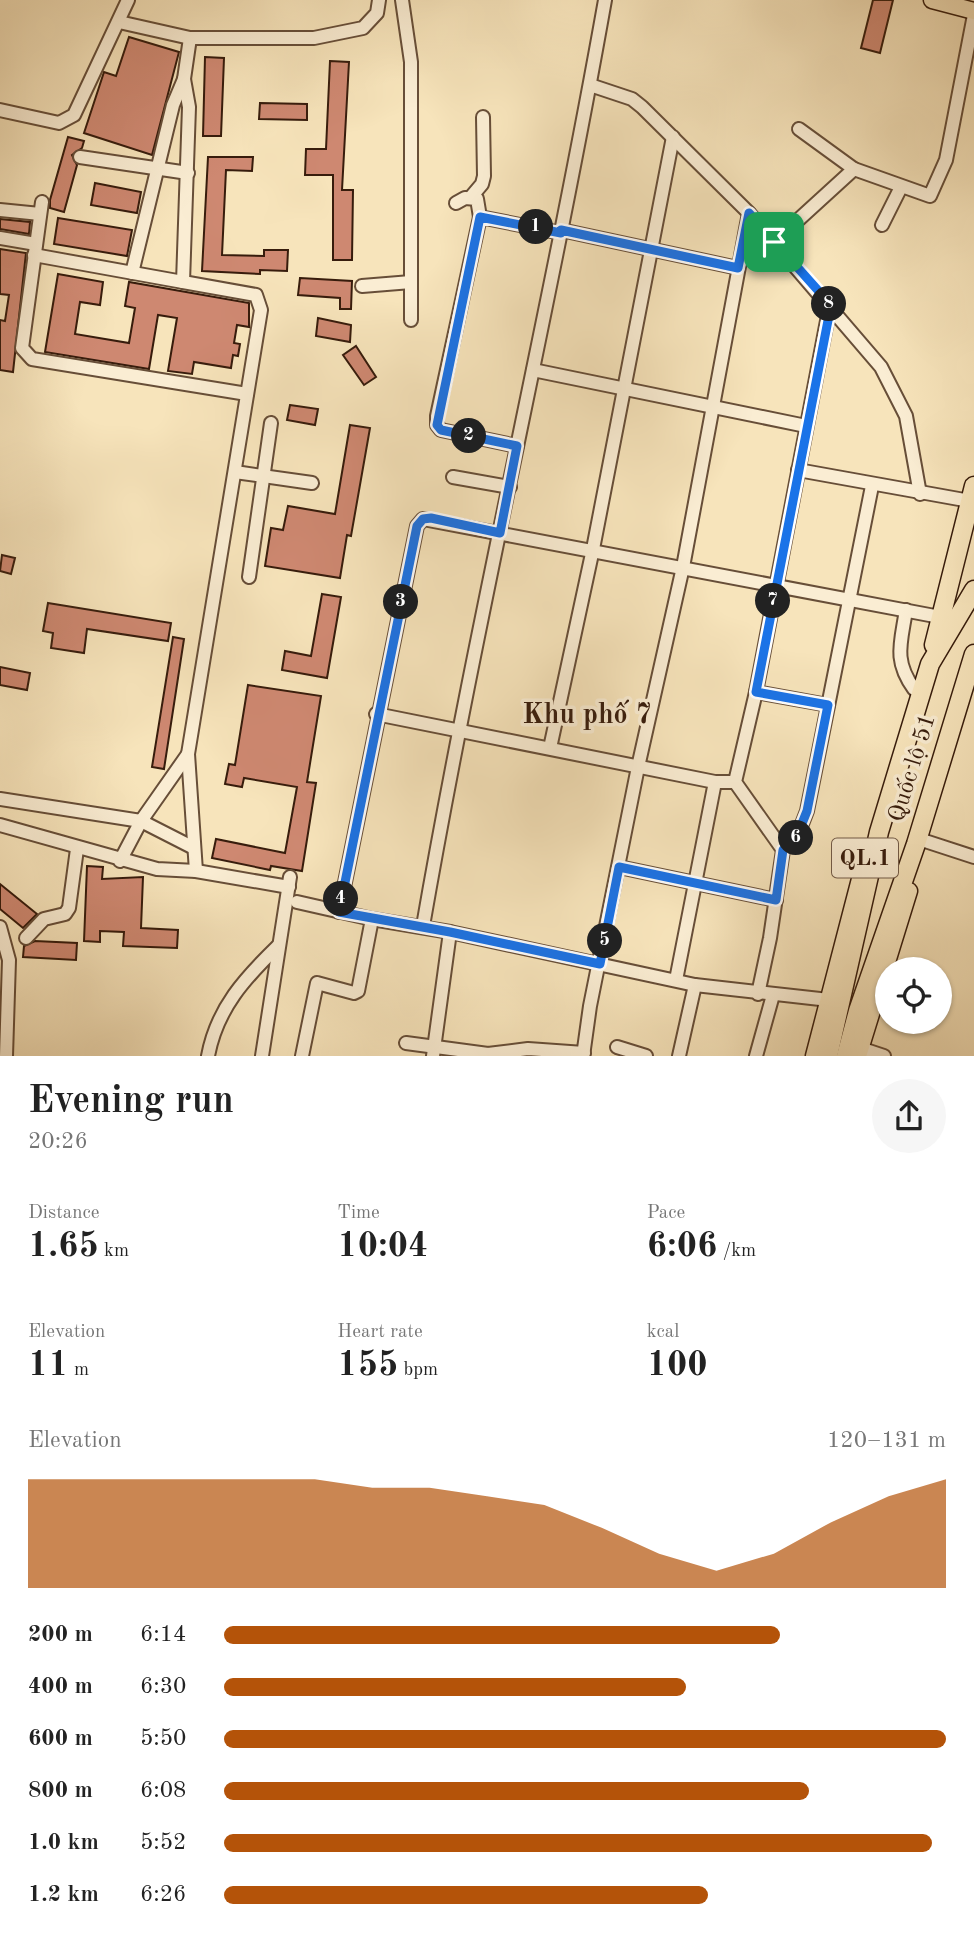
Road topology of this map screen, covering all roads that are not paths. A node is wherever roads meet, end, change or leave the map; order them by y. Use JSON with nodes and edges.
{"nodes":[{"id":1,"x":128,"y":0,"type":"edge"},
{"id":2,"x":379,"y":0,"type":"edge"},
{"id":3,"x":402,"y":0,"type":"edge"},
{"id":4,"x":605,"y":0,"type":"edge"},
{"id":5,"x":932,"y":0,"type":"edge"},
{"id":6,"x":974,"y":13,"type":"edge"},
{"id":7,"x":120,"y":22,"type":"junction"},
{"id":8,"x":190,"y":38,"type":"junction"},
{"id":9,"x":184,"y":79,"type":"junction"},
{"id":10,"x":590,"y":85,"type":"junction"},
{"id":11,"x":0,"y":110,"type":"edge"},
{"id":12,"x":483,"y":117,"type":"dead end"},
{"id":13,"x":799,"y":129,"type":"dead end"},
{"id":14,"x":673,"y":137,"type":"junction"},
{"id":15,"x":80,"y":157,"type":"dead end"},
{"id":16,"x":157,"y":169,"type":"junction"},
{"id":17,"x":854,"y":169,"type":"junction"},
{"id":18,"x":188,"y":173,"type":"junction"},
{"id":19,"x":901,"y":187,"type":"junction"},
{"id":20,"x":471,"y":197,"type":"junction"},
{"id":21,"x":456,"y":203,"type":"dead end"},
{"id":22,"x":0,"y":210,"type":"edge"},
{"id":23,"x":749,"y":213,"type":"junction"},
{"id":24,"x":480,"y":217,"type":"junction"},
{"id":25,"x":882,"y":225,"type":"dead end"},
{"id":26,"x":561,"y":232,"type":"junction"},
{"id":27,"x":0,"y":238,"type":"edge"},
{"id":28,"x":774,"y":242,"type":"junction"},
{"id":29,"x":35,"y":250,"type":"junction"},
{"id":30,"x":649,"y":251,"type":"junction"},
{"id":31,"x":738,"y":268,"type":"junction"},
{"id":32,"x":132,"y":273,"type":"junction"},
{"id":33,"x":183,"y":282,"type":"junction"},
{"id":34,"x":411,"y":282,"type":"junction"},
{"id":35,"x":362,"y":286,"type":"dead end"},
{"id":36,"x":831,"y":305,"type":"junction"},
{"id":37,"x":411,"y":320,"type":"dead end"},
{"id":38,"x":533,"y":370,"type":"junction"},
{"id":39,"x":624,"y":389,"type":"junction"},
{"id":40,"x":247,"y":394,"type":"junction"},
{"id":41,"x":713,"y":407,"type":"junction"},
{"id":42,"x":271,"y":424,"type":"dead end"},
{"id":43,"x":806,"y":426,"type":"junction"},
{"id":44,"x":517,"y":446,"type":"junction"},
{"id":45,"x":798,"y":470,"type":"junction"},
{"id":46,"x":235,"y":472,"type":"junction"},
{"id":47,"x":263,"y":477,"type":"junction"},
{"id":48,"x":453,"y":477,"type":"dead end"},
{"id":49,"x":312,"y":483,"type":"dead end"},
{"id":50,"x":510,"y":486,"type":"junction"},
{"id":51,"x":872,"y":486,"type":"junction"},
{"id":52,"x":920,"y":494,"type":"junction"},
{"id":53,"x":972,"y":494,"type":"edge"},
{"id":54,"x":500,"y":533,"type":"junction"},
{"id":55,"x":593,"y":549,"type":"junction"},
{"id":56,"x":684,"y":567,"type":"junction"},
{"id":57,"x":248,"y":577,"type":"dead end"},
{"id":58,"x":948,"y":583,"type":"junction"},
{"id":59,"x":776,"y":586,"type":"junction"},
{"id":60,"x":974,"y":591,"type":"edge"},
{"id":61,"x":850,"y":599,"type":"junction"},
{"id":62,"x":906,"y":610,"type":"junction"},
{"id":63,"x":940,"y":617,"type":"junction"},
{"id":64,"x":974,"y":654,"type":"edge"},
{"id":65,"x":930,"y":664,"type":"junction"},
{"id":66,"x":974,"y":676,"type":"edge"},
{"id":67,"x":915,"y":689,"type":"junction"},
{"id":68,"x":756,"y":692,"type":"junction"},
{"id":69,"x":828,"y":705,"type":"junction"},
{"id":70,"x":376,"y":714,"type":"junction"},
{"id":71,"x":458,"y":728,"type":"junction"},
{"id":72,"x":550,"y":748,"type":"junction"},
{"id":73,"x":188,"y":754,"type":"junction"},
{"id":74,"x":638,"y":767,"type":"junction"},
{"id":75,"x":715,"y":782,"type":"junction"},
{"id":76,"x":735,"y":782,"type":"junction"},
{"id":77,"x":0,"y":799,"type":"edge"},
{"id":78,"x":141,"y":821,"type":"junction"},
{"id":79,"x":0,"y":825,"type":"edge"},
{"id":80,"x":925,"y":841,"type":"junction"},
{"id":81,"x":192,"y":847,"type":"junction"},
{"id":82,"x":77,"y":849,"type":"junction"},
{"id":83,"x":783,"y":850,"type":"junction"},
{"id":84,"x":974,"y":856,"type":"edge"},
{"id":85,"x":120,"y":861,"type":"junction"},
{"id":86,"x":619,"y":867,"type":"junction"},
{"id":87,"x":197,"y":872,"type":"junction"},
{"id":88,"x":695,"y":882,"type":"junction"},
{"id":89,"x":776,"y":900,"type":"junction"},
{"id":90,"x":297,"y":902,"type":"dead end"},
{"id":91,"x":339,"y":912,"type":"junction"},
{"id":92,"x":372,"y":919,"type":"junction"},
{"id":93,"x":423,"y":926,"type":"junction"},
{"id":94,"x":0,"y":927,"type":"edge"},
{"id":95,"x":450,"y":932,"type":"junction"},
{"id":96,"x":26,"y":938,"type":"dead end"},
{"id":97,"x":279,"y":945,"type":"junction"},
{"id":98,"x":600,"y":964,"type":"junction"},
{"id":99,"x":676,"y":981,"type":"junction"},
{"id":100,"x":695,"y":985,"type":"junction"},
{"id":101,"x":758,"y":994,"type":"junction"},
{"id":102,"x":773,"y":995,"type":"junction"},
{"id":103,"x":829,"y":1000,"type":"junction"},
{"id":104,"x":406,"y":1042,"type":"dead end"},
{"id":105,"x":617,"y":1048,"type":"dead end"},
{"id":106,"x":434,"y":1052,"type":"edge"},
{"id":107,"x":855,"y":1053,"type":"edge"},
{"id":108,"x":583,"y":1054,"type":"edge"},
{"id":109,"x":6,"y":1056,"type":"edge"},
{"id":110,"x":208,"y":1056,"type":"edge"},
{"id":111,"x":262,"y":1056,"type":"edge"},
{"id":112,"x":302,"y":1056,"type":"edge"},
{"id":113,"x":646,"y":1056,"type":"edge"},
{"id":114,"x":679,"y":1056,"type":"edge"},
{"id":115,"x":756,"y":1056,"type":"edge"},
{"id":116,"x":814,"y":1056,"type":"edge"},
{"id":117,"x":828,"y":1056,"type":"edge"},
{"id":118,"x":884,"y":1056,"type":"edge"}],
"edges":[{"from":1,"to":7,"type":"street"},
{"from":2,"to":8,"type":"street"},
{"from":3,"to":34,"type":"street"},
{"from":4,"to":10,"type":"street"},
{"from":5,"to":6,"type":"main road"},
{"from":6,"to":19,"type":"street"},
{"from":7,"to":8,"type":"street"},
{"from":7,"to":11,"type":"street"},
{"from":8,"to":9,"type":"street"},
{"from":9,"to":16,"type":"street"},
{"from":9,"to":18,"type":"street"},
{"from":10,"to":14,"type":"street"},
{"from":10,"to":26,"type":"street"},
{"from":12,"to":20,"type":"street"},
{"from":13,"to":17,"type":"street"},
{"from":14,"to":23,"type":"street"},
{"from":14,"to":30,"type":"street"},
{"from":15,"to":16,"type":"street"},
{"from":16,"to":18,"type":"street"},
{"from":16,"to":32,"type":"street"},
{"from":17,"to":19,"type":"street"},
{"from":17,"to":28,"type":"street"},
{"from":18,"to":33,"type":"street"},
{"from":19,"to":25,"type":"street"},
{"from":20,"to":21,"type":"street"},
{"from":20,"to":24,"type":"street"},
{"from":22,"to":29,"type":"street"},
{"from":23,"to":28,"type":"street"},
{"from":23,"to":31,"type":"street"},
{"from":24,"to":26,"type":"street"},
{"from":24,"to":44,"type":"street"},
{"from":26,"to":30,"type":"street"},
{"from":26,"to":38,"type":"street"},
{"from":27,"to":29,"type":"street"},
{"from":28,"to":36,"type":"street"},
{"from":29,"to":32,"type":"street"},
{"from":29,"to":40,"type":"street"},
{"from":30,"to":31,"type":"street"},
{"from":30,"to":39,"type":"street"},
{"from":31,"to":41,"type":"street"},
{"from":32,"to":33,"type":"street"},
{"from":33,"to":40,"type":"street"},
{"from":34,"to":35,"type":"street"},
{"from":34,"to":37,"type":"street"},
{"from":36,"to":43,"type":"street"},
{"from":36,"to":52,"type":"street"},
{"from":38,"to":39,"type":"street"},
{"from":38,"to":44,"type":"street"},
{"from":39,"to":41,"type":"street"},
{"from":39,"to":55,"type":"street"},
{"from":40,"to":46,"type":"street"},
{"from":41,"to":43,"type":"street"},
{"from":41,"to":56,"type":"street"},
{"from":42,"to":47,"type":"street"},
{"from":43,"to":45,"type":"street"},
{"from":44,"to":50,"type":"street"},
{"from":45,"to":51,"type":"street"},
{"from":45,"to":59,"type":"street"},
{"from":46,"to":47,"type":"street"},
{"from":46,"to":73,"type":"street"},
{"from":47,"to":49,"type":"street"},
{"from":47,"to":57,"type":"street"},
{"from":48,"to":50,"type":"street"},
{"from":50,"to":54,"type":"street"},
{"from":51,"to":52,"type":"street"},
{"from":51,"to":61,"type":"street"},
{"from":52,"to":53,"type":"street"},
{"from":53,"to":58,"type":"highway","number":"QL.1"},
{"from":54,"to":55,"type":"street"},
{"from":54,"to":70,"type":"street"},
{"from":54,"to":71,"type":"street"},
{"from":55,"to":56,"type":"street"},
{"from":55,"to":72,"type":"street"},
{"from":56,"to":59,"type":"street"},
{"from":56,"to":74,"type":"street"},
{"from":58,"to":60,"type":"highway"},
{"from":58,"to":63,"type":"highway","number":"QL.1"},
{"from":59,"to":61,"type":"street"},
{"from":59,"to":68,"type":"street"},
{"from":60,"to":65,"type":"highway","name":"Quốc lộ 51"},
{"from":61,"to":62,"type":"street"},
{"from":61,"to":69,"type":"street"},
{"from":62,"to":63,"type":"street"},
{"from":62,"to":67,"type":"street"},
{"from":63,"to":65,"type":"highway","number":"QL.1"},
{"from":64,"to":107,"type":"highway","name":"Quốc lộ 51","number":"QL.1"},
{"from":65,"to":67,"type":"main road","name":"Quốc lộ 51","number":"QL.1"},
{"from":65,"to":117,"type":"highway","name":"Quốc lộ 51","number":"QL.1"},
{"from":66,"to":80,"type":"main road","name":"Quốc lộ 51","number":"QL.1"},
{"from":67,"to":103,"type":"main road","name":"Quốc lộ 51","number":"QL.1"},
{"from":68,"to":69,"type":"street"},
{"from":68,"to":76,"type":"street"},
{"from":69,"to":83,"type":"street"},
{"from":70,"to":71,"type":"street"},
{"from":70,"to":91,"type":"street"},
{"from":71,"to":72,"type":"street"},
{"from":71,"to":93,"type":"street"},
{"from":72,"to":74,"type":"street"},
{"from":73,"to":78,"type":"street"},
{"from":73,"to":81,"type":"street"},
{"from":74,"to":75,"type":"street"},
{"from":74,"to":86,"type":"street"},
{"from":75,"to":76,"type":"street"},
{"from":75,"to":88,"type":"street"},
{"from":76,"to":83,"type":"street"},
{"from":77,"to":78,"type":"street"},
{"from":78,"to":81,"type":"street"},
{"from":78,"to":85,"type":"street"},
{"from":79,"to":82,"type":"street"},
{"from":80,"to":84,"type":"street"},
{"from":80,"to":107,"type":"main road","name":"Quốc lộ 51","number":"QL.1"},
{"from":81,"to":87,"type":"street"},
{"from":82,"to":85,"type":"street"},
{"from":82,"to":96,"type":"street"},
{"from":83,"to":89,"type":"street"},
{"from":85,"to":87,"type":"street"},
{"from":86,"to":88,"type":"street"},
{"from":86,"to":98,"type":"street"},
{"from":87,"to":97,"type":"street"},
{"from":88,"to":89,"type":"street"},
{"from":88,"to":99,"type":"street"},
{"from":89,"to":101,"type":"street"},
{"from":90,"to":91,"type":"street"},
{"from":91,"to":92,"type":"street"},
{"from":92,"to":93,"type":"street"},
{"from":92,"to":112,"type":"street"},
{"from":93,"to":95,"type":"street"},
{"from":94,"to":109,"type":"street"},
{"from":95,"to":98,"type":"street"},
{"from":95,"to":106,"type":"street"},
{"from":97,"to":110,"type":"street"},
{"from":97,"to":111,"type":"street"},
{"from":98,"to":99,"type":"street"},
{"from":98,"to":108,"type":"street"},
{"from":99,"to":100,"type":"street"},
{"from":100,"to":101,"type":"street"},
{"from":100,"to":114,"type":"street"},
{"from":101,"to":102,"type":"street"},
{"from":102,"to":103,"type":"street"},
{"from":102,"to":115,"type":"street"},
{"from":103,"to":116,"type":"main road","name":"Quốc lộ 51","number":"QL.1"},
{"from":104,"to":106,"type":"street"},
{"from":105,"to":113,"type":"street"},
{"from":106,"to":108,"type":"street"},
{"from":107,"to":118,"type":"street"}]}
